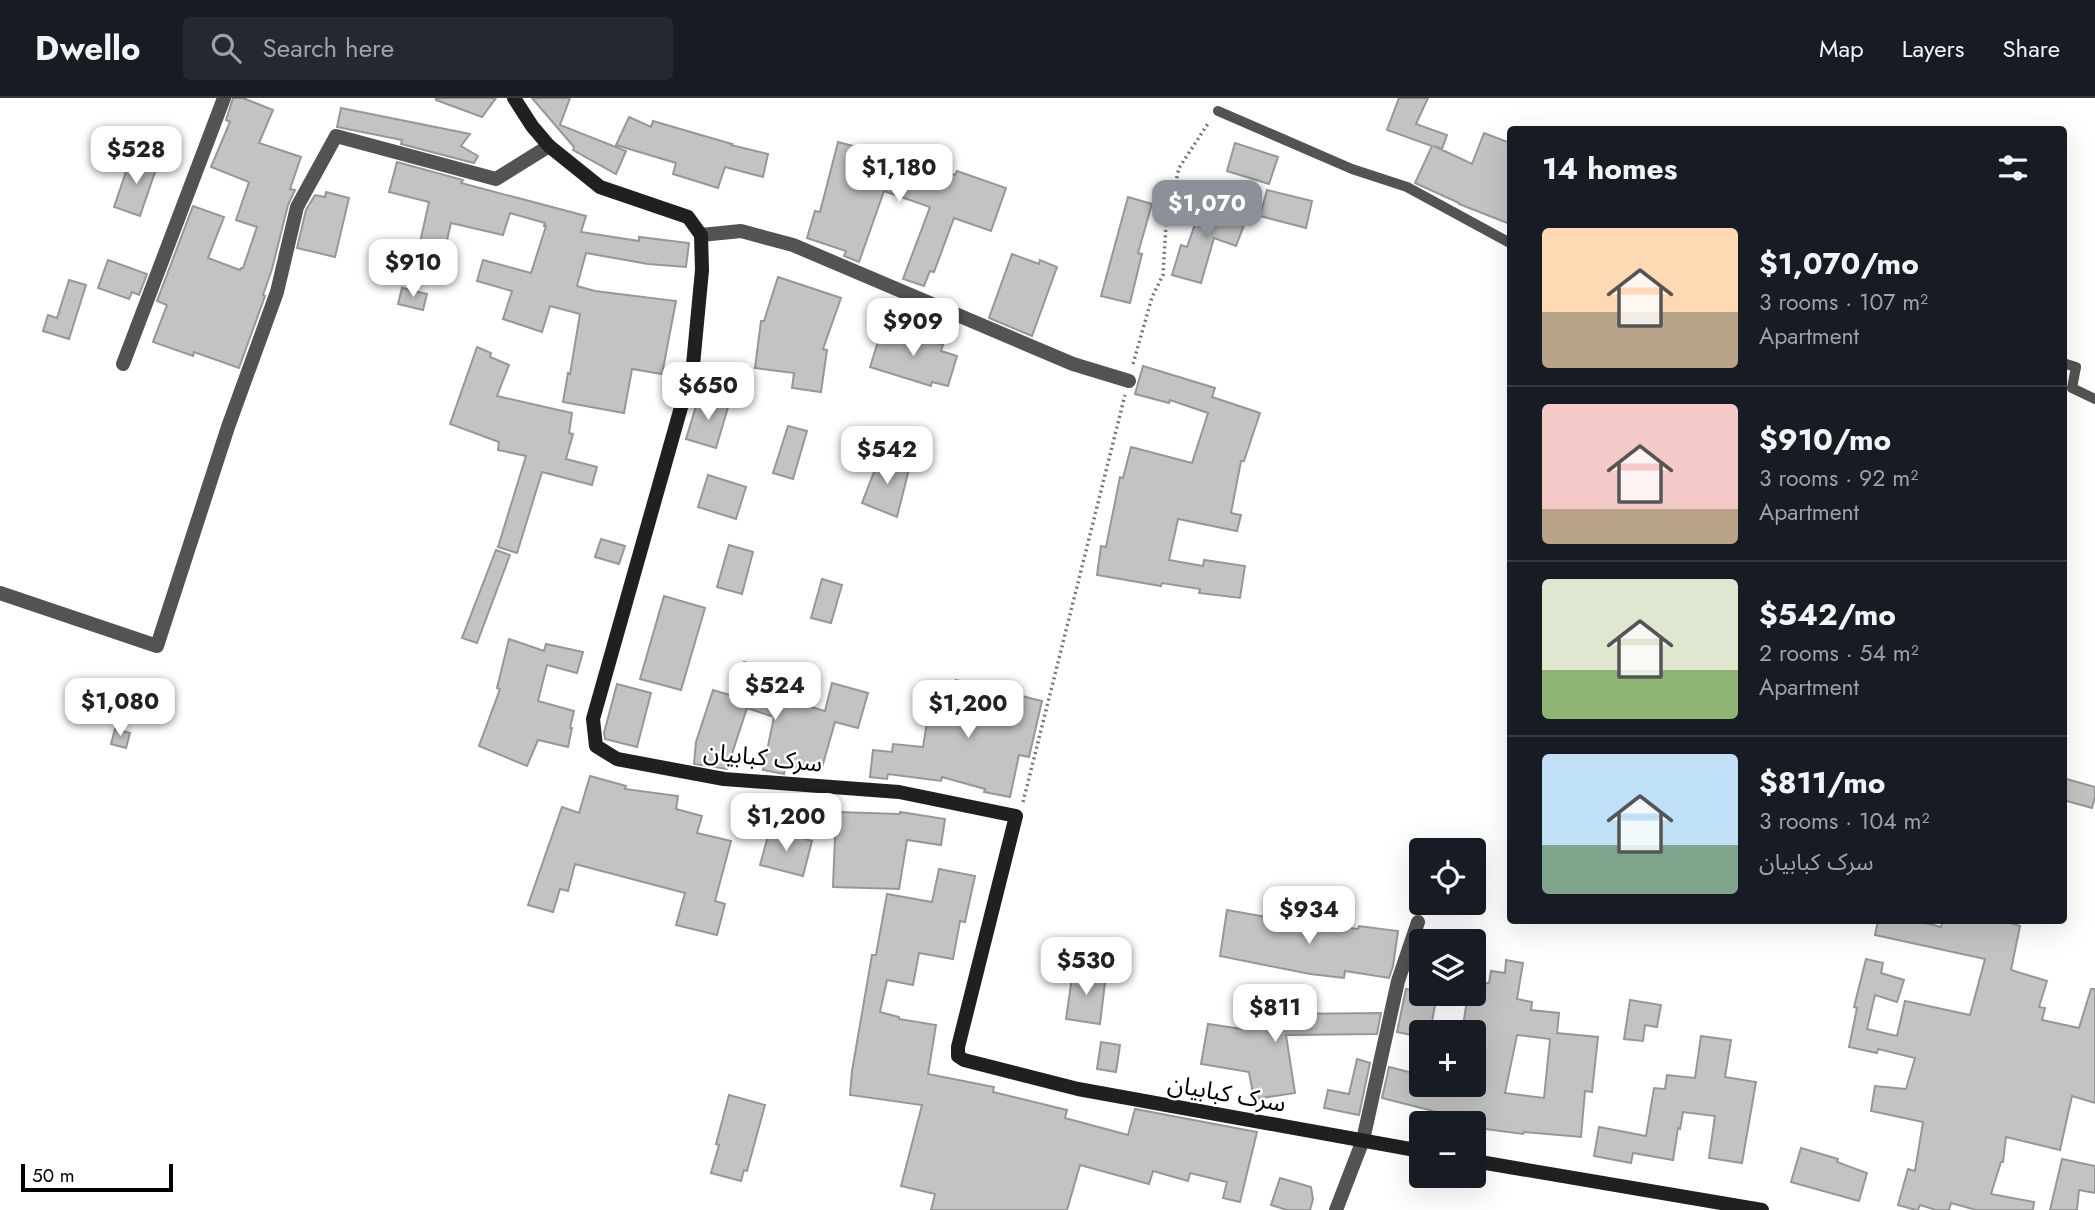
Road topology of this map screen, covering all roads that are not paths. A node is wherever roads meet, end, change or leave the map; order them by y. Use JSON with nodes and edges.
{"nodes":[{"id":1,"x":224,"y":98,"type":"edge"},
{"id":2,"x":514,"y":98,"type":"edge"},
{"id":3,"x":1218,"y":111,"type":"road end"},
{"id":4,"x":549,"y":146,"type":"junction"},
{"id":5,"x":701,"y":235,"type":"junction"},
{"id":6,"x":1507,"y":241,"type":"edge"},
{"id":7,"x":123,"y":364,"type":"dead end"},
{"id":8,"x":2067,"y":364,"type":"edge"},
{"id":9,"x":1129,"y":381,"type":"road end"},
{"id":10,"x":2095,"y":399,"type":"edge"},
{"id":11,"x":0,"y":593,"type":"edge"},
{"id":12,"x":1418,"y":922,"type":"dead end"},
{"id":13,"x":1363,"y":1140,"type":"junction"},
{"id":14,"x":1409,"y":1149,"type":"edge"},
{"id":15,"x":1486,"y":1163,"type":"edge"},
{"id":16,"x":1336,"y":1210,"type":"edge"},
{"id":17,"x":1762,"y":1210,"type":"edge"}],
"edges":[{"from":1,"to":7,"type":"street"},
{"from":2,"to":4,"type":"street"},
{"from":3,"to":6,"type":"lane"},
{"from":4,"to":5,"type":"street"},
{"from":4,"to":11,"type":"street"},
{"from":5,"to":9,"type":"street"},
{"from":5,"to":13,"type":"street","name":"سرک کبابیان"},
{"from":8,"to":10,"type":"lane"},
{"from":12,"to":13,"type":"street"},
{"from":13,"to":14,"type":"street","name":"سرک کبابیان"},
{"from":13,"to":16,"type":"street"},
{"from":15,"to":17,"type":"street"}]}
